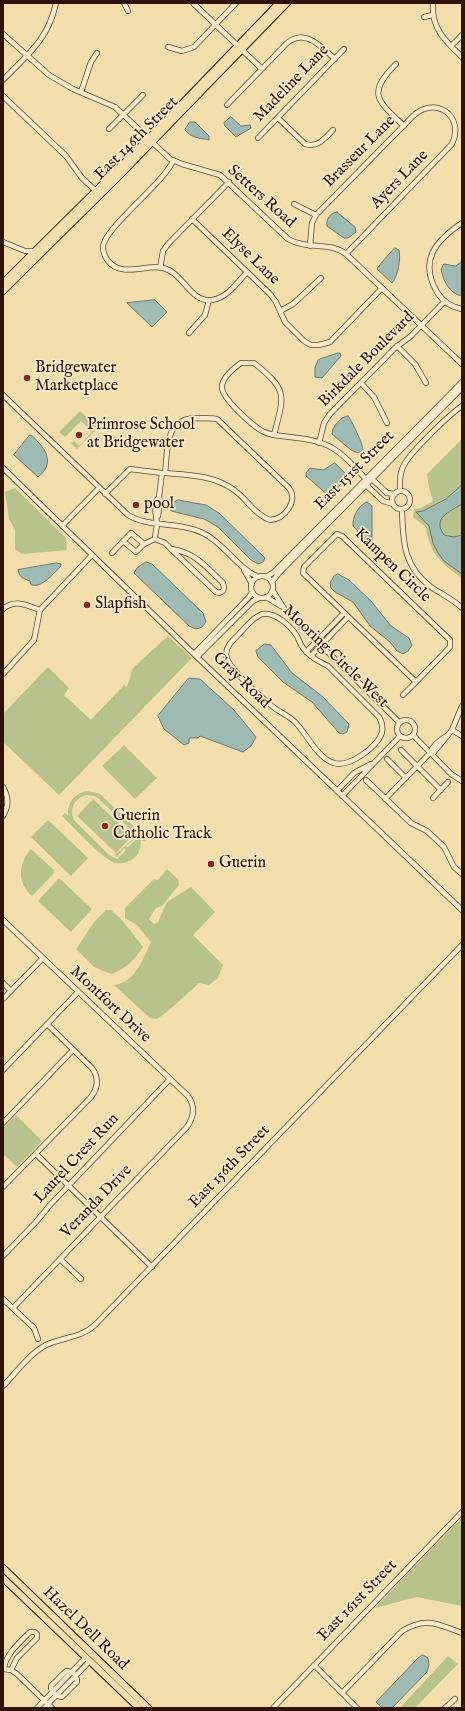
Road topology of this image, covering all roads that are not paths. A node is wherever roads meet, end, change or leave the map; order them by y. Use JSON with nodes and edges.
{"nodes":[{"id":1,"x":56,"y":3,"type":"edge"},
{"id":2,"x":124,"y":3,"type":"edge"},
{"id":3,"x":193,"y":3,"type":"edge"},
{"id":4,"x":236,"y":3,"type":"edge"},
{"id":5,"x":279,"y":3,"type":"edge"},
{"id":6,"x":288,"y":3,"type":"edge"},
{"id":7,"x":433,"y":3,"type":"edge"},
{"id":8,"x":128,"y":11,"type":"dead end"},
{"id":9,"x":432,"y":15,"type":"junction"},
{"id":10,"x":424,"y":17,"type":"dead end"},
{"id":11,"x":216,"y":25,"type":"junction"},
{"id":12,"x":3,"y":34,"type":"edge"},
{"id":13,"x":462,"y":35,"type":"edge"},
{"id":14,"x":451,"y":46,"type":"junction"},
{"id":15,"x":168,"y":47,"type":"dead end"},
{"id":16,"x":240,"y":48,"type":"junction"},
{"id":17,"x":344,"y":49,"type":"dead end"},
{"id":18,"x":97,"y":54,"type":"dead end"},
{"id":19,"x":26,"y":55,"type":"junction"},
{"id":20,"x":462,"y":57,"type":"edge"},
{"id":21,"x":335,"y":59,"type":"junction"},
{"id":22,"x":396,"y":64,"type":"dead end"},
{"id":23,"x":262,"y":69,"type":"junction"},
{"id":24,"x":3,"y":80,"type":"edge"},
{"id":25,"x":81,"y":92,"type":"junction"},
{"id":26,"x":143,"y":95,"type":"dead end"},
{"id":27,"x":3,"y":96,"type":"edge"},
{"id":28,"x":226,"y":105,"type":"dead end"},
{"id":29,"x":124,"y":115,"type":"junction"},
{"id":30,"x":452,"y":117,"type":"joint"},
{"id":31,"x":278,"y":118,"type":"junction"},
{"id":32,"x":404,"y":126,"type":"junction"},
{"id":33,"x":110,"y":130,"type":"dead end"},
{"id":34,"x":333,"y":130,"type":"dead end"},
{"id":35,"x":258,"y":138,"type":"dead end"},
{"id":36,"x":150,"y":140,"type":"junction"},
{"id":37,"x":173,"y":161,"type":"junction"},
{"id":38,"x":229,"y":182,"type":"junction"},
{"id":39,"x":96,"y":191,"type":"junction"},
{"id":40,"x":294,"y":204,"type":"dead end"},
{"id":41,"x":316,"y":214,"type":"junction"},
{"id":42,"x":192,"y":219,"type":"junction"},
{"id":43,"x":462,"y":223,"type":"edge"},
{"id":44,"x":3,"y":242,"type":"edge"},
{"id":45,"x":310,"y":246,"type":"junction"},
{"id":46,"x":25,"y":251,"type":"junction"},
{"id":47,"x":36,"y":251,"type":"junction"},
{"id":48,"x":346,"y":254,"type":"junction"},
{"id":49,"x":29,"y":258,"type":"junction"},
{"id":50,"x":160,"y":268,"type":"junction"},
{"id":51,"x":247,"y":272,"type":"junction"},
{"id":52,"x":320,"y":278,"type":"dead end"},
{"id":53,"x":3,"y":283,"type":"edge"},
{"id":54,"x":382,"y":288,"type":"junction"},
{"id":55,"x":3,"y":291,"type":"edge"},
{"id":56,"x":209,"y":300,"type":"junction"},
{"id":57,"x":444,"y":302,"type":"junction"},
{"id":58,"x":462,"y":309,"type":"edge"},
{"id":59,"x":280,"y":311,"type":"junction"},
{"id":60,"x":421,"y":326,"type":"junction"},
{"id":61,"x":189,"y":333,"type":"dead end"},
{"id":62,"x":397,"y":346,"type":"junction"},
{"id":63,"x":462,"y":364,"type":"edge"},
{"id":64,"x":462,"y":382,"type":"edge"},
{"id":65,"x":361,"y":383,"type":"junction"},
{"id":66,"x":426,"y":383,"type":"dead end"},
{"id":67,"x":462,"y":388,"type":"edge"},
{"id":68,"x":3,"y":395,"type":"edge"},
{"id":69,"x":462,"y":406,"type":"edge"},
{"id":70,"x":386,"y":423,"type":"dead end"},
{"id":71,"x":274,"y":435,"type":"junction"},
{"id":72,"x":319,"y":442,"type":"junction"},
{"id":73,"x":3,"y":468,"type":"edge"},
{"id":74,"x":163,"y":473,"type":"junction"},
{"id":75,"x":366,"y":479,"type":"junction"},
{"id":76,"x":372,"y":479,"type":"junction"},
{"id":77,"x":366,"y":485,"type":"junction"},
{"id":78,"x":99,"y":488,"type":"junction"},
{"id":79,"x":400,"y":492,"type":"junction"},
{"id":80,"x":105,"y":494,"type":"junction"},
{"id":81,"x":395,"y":494,"type":"junction"},
{"id":82,"x":393,"y":504,"type":"junction"},
{"id":83,"x":402,"y":510,"type":"junction"},
{"id":84,"x":157,"y":523,"type":"junction"},
{"id":85,"x":62,"y":526,"type":"junction"},
{"id":86,"x":155,"y":539,"type":"junction"},
{"id":87,"x":123,"y":541,"type":"junction"},
{"id":88,"x":144,"y":544,"type":"junction"},
{"id":89,"x":171,"y":549,"type":"junction"},
{"id":90,"x":112,"y":553,"type":"dead end"},
{"id":91,"x":92,"y":555,"type":"junction"},
{"id":92,"x":239,"y":564,"type":"junction"},
{"id":93,"x":258,"y":577,"type":"junction"},
{"id":94,"x":266,"y":577,"type":"junction"},
{"id":95,"x":272,"y":582,"type":"junction"},
{"id":96,"x":252,"y":584,"type":"junction"},
{"id":97,"x":273,"y":591,"type":"junction"},
{"id":98,"x":252,"y":592,"type":"junction"},
{"id":99,"x":259,"y":598,"type":"junction"},
{"id":100,"x":266,"y":598,"type":"junction"},
{"id":101,"x":462,"y":608,"type":"edge"},
{"id":102,"x":3,"y":609,"type":"edge"},
{"id":103,"x":40,"y":610,"type":"junction"},
{"id":104,"x":285,"y":610,"type":"junction"},
{"id":105,"x":346,"y":615,"type":"junction"},
{"id":106,"x":317,"y":641,"type":"junction"},
{"id":107,"x":321,"y":645,"type":"junction"},
{"id":108,"x":306,"y":652,"type":"junction"},
{"id":109,"x":195,"y":655,"type":"junction"},
{"id":110,"x":311,"y":656,"type":"junction"},
{"id":111,"x":3,"y":674,"type":"edge"},
{"id":112,"x":416,"y":682,"type":"junction"},
{"id":113,"x":403,"y":695,"type":"dead end"},
{"id":114,"x":462,"y":706,"type":"edge"},
{"id":115,"x":400,"y":723,"type":"junction"},
{"id":116,"x":452,"y":730,"type":"junction"},
{"id":117,"x":413,"y":735,"type":"junction"},
{"id":118,"x":400,"y":736,"type":"junction"},
{"id":119,"x":462,"y":736,"type":"edge"},
{"id":120,"x":401,"y":750,"type":"dead end"},
{"id":121,"x":430,"y":753,"type":"junction"},
{"id":122,"x":387,"y":759,"type":"dead end"},
{"id":123,"x":374,"y":762,"type":"junction"},
{"id":124,"x":417,"y":766,"type":"junction"},
{"id":125,"x":406,"y":778,"type":"junction"},
{"id":126,"x":366,"y":780,"type":"dead end"},
{"id":127,"x":462,"y":781,"type":"edge"},
{"id":128,"x":448,"y":782,"type":"dead end"},
{"id":129,"x":3,"y":787,"type":"edge"},
{"id":130,"x":441,"y":790,"type":"junction"},
{"id":131,"x":337,"y":791,"type":"junction"},
{"id":132,"x":342,"y":796,"type":"junction"},
{"id":133,"x":433,"y":798,"type":"dead end"},
{"id":134,"x":385,"y":799,"type":"junction"},
{"id":135,"x":3,"y":816,"type":"edge"},
{"id":136,"x":462,"y":874,"type":"edge"},
{"id":137,"x":462,"y":910,"type":"edge"},
{"id":138,"x":3,"y":920,"type":"edge"},
{"id":139,"x":462,"y":945,"type":"edge"},
{"id":140,"x":43,"y":958,"type":"junction"},
{"id":141,"x":3,"y":983,"type":"edge"},
{"id":142,"x":11,"y":991,"type":"junction"},
{"id":143,"x":78,"y":992,"type":"junction"},
{"id":144,"x":3,"y":999,"type":"edge"},
{"id":145,"x":47,"y":1024,"type":"junction"},
{"id":146,"x":73,"y":1050,"type":"junction"},
{"id":147,"x":3,"y":1070,"type":"edge"},
{"id":148,"x":170,"y":1079,"type":"junction"},
{"id":149,"x":194,"y":1111,"type":"joint"},
{"id":150,"x":3,"y":1123,"type":"edge"},
{"id":151,"x":36,"y":1154,"type":"junction"},
{"id":152,"x":68,"y":1185,"type":"junction"},
{"id":153,"x":3,"y":1188,"type":"edge"},
{"id":154,"x":101,"y":1217,"type":"junction"},
{"id":155,"x":3,"y":1256,"type":"edge"},
{"id":156,"x":60,"y":1259,"type":"junction"},
{"id":157,"x":152,"y":1267,"type":"junction"},
{"id":158,"x":81,"y":1280,"type":"dead end"},
{"id":159,"x":3,"y":1299,"type":"edge"},
{"id":160,"x":13,"y":1308,"type":"junction"},
{"id":161,"x":38,"y":1339,"type":"dead end"},
{"id":162,"x":3,"y":1386,"type":"edge"},
{"id":163,"x":462,"y":1512,"type":"edge"},
{"id":164,"x":3,"y":1568,"type":"edge"},
{"id":165,"x":3,"y":1578,"type":"edge"},
{"id":166,"x":462,"y":1632,"type":"edge"},
{"id":167,"x":88,"y":1659,"type":"junction"},
{"id":168,"x":314,"y":1665,"type":"junction"},
{"id":169,"x":3,"y":1668,"type":"edge"},
{"id":170,"x":11,"y":1670,"type":"junction"},
{"id":171,"x":74,"y":1673,"type":"junction"},
{"id":172,"x":342,"y":1693,"type":"junction"},
{"id":173,"x":54,"y":1694,"type":"junction"},
{"id":174,"x":455,"y":1699,"type":"dead end"},
{"id":175,"x":46,"y":1702,"type":"junction"},
{"id":176,"x":37,"y":1708,"type":"edge"},
{"id":177,"x":44,"y":1708,"type":"edge"},
{"id":178,"x":52,"y":1708,"type":"edge"},
{"id":179,"x":139,"y":1708,"type":"edge"},
{"id":180,"x":148,"y":1708,"type":"edge"},
{"id":181,"x":273,"y":1708,"type":"edge"},
{"id":182,"x":357,"y":1708,"type":"edge"},
{"id":183,"x":445,"y":1708,"type":"edge"}],
"edges":[{"from":1,"to":19,"type":"street"},
{"from":2,"to":8,"type":"street"},
{"from":3,"to":11,"type":"street"},
{"from":4,"to":11,"type":"street"},
{"from":5,"to":16,"type":"main road","name":"East 146th Street"},
{"from":6,"to":16,"type":"main road","name":"East 146th Street"},
{"from":7,"to":9,"type":"street"},
{"from":9,"to":10,"type":"street"},
{"from":9,"to":14,"type":"street"},
{"from":11,"to":15,"type":"street"},
{"from":11,"to":16,"type":"street"},
{"from":12,"to":19,"type":"street","name":"Setters Road"},
{"from":13,"to":14,"type":"street"},
{"from":14,"to":20,"type":"street"},
{"from":16,"to":23,"type":"street"},
{"from":16,"to":36,"type":"main road","name":"East 146th Street"},
{"from":17,"to":21,"type":"street","name":"Madeline Lane"},
{"from":18,"to":25,"type":"street"},
{"from":19,"to":24,"type":"street"},
{"from":19,"to":25,"type":"street","name":"Setters Road"},
{"from":21,"to":23,"type":"street"},
{"from":21,"to":31,"type":"street","name":"Madeline Lane"},
{"from":22,"to":32,"type":"street"},
{"from":23,"to":28,"type":"street"},
{"from":25,"to":29,"type":"street","name":"Setters Road"},
{"from":26,"to":29,"type":"street"},
{"from":27,"to":39,"type":"street"},
{"from":29,"to":33,"type":"street"},
{"from":29,"to":36,"type":"street","name":"Setters Road"},
{"from":30,"to":32,"type":"street","name":"Brasseur Lane"},
{"from":30,"to":48,"type":"street","name":"Ayers Lane"},
{"from":31,"to":34,"type":"street"},
{"from":31,"to":35,"type":"street","name":"Madeline Lane"},
{"from":32,"to":41,"type":"street","name":"Brasseur Lane"},
{"from":36,"to":37,"type":"street","name":"Setters Road"},
{"from":36,"to":39,"type":"main road","name":"East 146th Street"},
{"from":36,"to":55,"type":"main road","name":"East 146th Street"},
{"from":37,"to":38,"type":"street","name":"Setters Road"},
{"from":37,"to":50,"type":"street"},
{"from":38,"to":42,"type":"street"},
{"from":38,"to":45,"type":"street","name":"Setters Road"},
{"from":39,"to":47,"type":"main road","name":"East 146th Street"},
{"from":40,"to":41,"type":"street"},
{"from":41,"to":45,"type":"street"},
{"from":42,"to":50,"type":"street"},
{"from":42,"to":51,"type":"street","name":"Elyse Lane"},
{"from":43,"to":57,"type":"street"},
{"from":44,"to":46,"type":"street"},
{"from":45,"to":48,"type":"street","name":"Setters Road"},
{"from":46,"to":47,"type":"street"},
{"from":46,"to":49,"type":"street"},
{"from":47,"to":49,"type":"main road","name":"East 146th Street"},
{"from":48,"to":54,"type":"street","name":"Setters Road"},
{"from":49,"to":53,"type":"main road","name":"East 146th Street"},
{"from":50,"to":56,"type":"street"},
{"from":51,"to":56,"type":"street"},
{"from":51,"to":59,"type":"street","name":"Elyse Lane"},
{"from":52,"to":59,"type":"street"},
{"from":54,"to":59,"type":"street","name":"Elyse Lane"},
{"from":54,"to":60,"type":"street","name":"Setters Road"},
{"from":56,"to":61,"type":"street"},
{"from":57,"to":58,"type":"street"},
{"from":57,"to":60,"type":"street","name":"Birkdale Boulevard"},
{"from":60,"to":62,"type":"street","name":"Birkdale Boulevard"},
{"from":60,"to":63,"type":"street","name":"Setters Road"},
{"from":62,"to":65,"type":"street","name":"Birkdale Boulevard"},
{"from":62,"to":66,"type":"street"},
{"from":64,"to":75,"type":"street","name":"East 151st Street"},
{"from":65,"to":70,"type":"street"},
{"from":65,"to":72,"type":"street","name":"Birkdale Boulevard"},
{"from":67,"to":76,"type":"street","name":"East 151st Street"},
{"from":68,"to":78,"type":"street"},
{"from":69,"to":79,"type":"street"},
{"from":71,"to":71,"type":"street"},
{"from":71,"to":72,"type":"street"},
{"from":72,"to":75,"type":"street"},
{"from":73,"to":85,"type":"street","name":"Gray Road"},
{"from":74,"to":74,"type":"street"},
{"from":74,"to":80,"type":"street"},
{"from":74,"to":84,"type":"street"},
{"from":75,"to":94,"type":"street","name":"East 151st Street"},
{"from":76,"to":77,"type":"street","name":"East 151st Street"},
{"from":76,"to":81,"type":"street"},
{"from":77,"to":82,"type":"street"},
{"from":77,"to":95,"type":"street","name":"East 151st Street"},
{"from":78,"to":80,"type":"street"},
{"from":78,"to":85,"type":"street"},
{"from":79,"to":81,"type":"street"},
{"from":79,"to":83,"type":"street"},
{"from":80,"to":84,"type":"street"},
{"from":81,"to":82,"type":"street"},
{"from":82,"to":83,"type":"street"},
{"from":83,"to":101,"type":"street"},
{"from":84,"to":86,"type":"street"},
{"from":84,"to":92,"type":"street"},
{"from":85,"to":91,"type":"street","name":"Gray Road"},
{"from":86,"to":88,"type":"street"},
{"from":86,"to":89,"type":"street"},
{"from":87,"to":88,"type":"street"},
{"from":87,"to":88,"type":"street"},
{"from":87,"to":90,"type":"street"},
{"from":89,"to":89,"type":"street"},
{"from":91,"to":103,"type":"street"},
{"from":91,"to":109,"type":"street","name":"Gray Road"},
{"from":92,"to":93,"type":"street"},
{"from":92,"to":96,"type":"street"},
{"from":93,"to":94,"type":"street"},
{"from":93,"to":96,"type":"street"},
{"from":94,"to":95,"type":"street"},
{"from":95,"to":97,"type":"street"},
{"from":96,"to":98,"type":"street"},
{"from":97,"to":100,"type":"street"},
{"from":97,"to":104,"type":"street"},
{"from":98,"to":99,"type":"street"},
{"from":98,"to":109,"type":"street"},
{"from":99,"to":100,"type":"street"},
{"from":99,"to":109,"type":"street"},
{"from":100,"to":104,"type":"street"},
{"from":102,"to":103,"type":"street"},
{"from":103,"to":111,"type":"street"},
{"from":104,"to":106,"type":"street"},
{"from":105,"to":106,"type":"street"},
{"from":105,"to":107,"type":"street"},
{"from":105,"to":112,"type":"street","name":"Kampen Circle"},
{"from":105,"to":112,"type":"street","name":"Kampen Circle"},
{"from":106,"to":107,"type":"street"},
{"from":106,"to":108,"type":"street"},
{"from":107,"to":110,"type":"street"},
{"from":107,"to":115,"type":"street"},
{"from":108,"to":110,"type":"street","name":"Mooring Circle West"},
{"from":108,"to":110,"type":"street","name":"Mooring Circle West"},
{"from":109,"to":131,"type":"street","name":"Gray Road"},
{"from":112,"to":113,"type":"street","name":"Kampen Circle"},
{"from":114,"to":116,"type":"street"},
{"from":115,"to":117,"type":"street"},
{"from":115,"to":118,"type":"street"},
{"from":116,"to":119,"type":"street"},
{"from":116,"to":121,"type":"street"},
{"from":117,"to":118,"type":"street"},
{"from":117,"to":121,"type":"street"},
{"from":118,"to":123,"type":"street"},
{"from":120,"to":124,"type":"street"},
{"from":121,"to":124,"type":"street"},
{"from":121,"to":127,"type":"street"},
{"from":122,"to":125,"type":"street"},
{"from":123,"to":131,"type":"street"},
{"from":123,"to":132,"type":"street"},
{"from":124,"to":125,"type":"street"},
{"from":124,"to":130,"type":"street"},
{"from":125,"to":134,"type":"street"},
{"from":126,"to":134,"type":"street"},
{"from":128,"to":130,"type":"street"},
{"from":129,"to":135,"type":"street"},
{"from":130,"to":133,"type":"street"},
{"from":131,"to":132,"type":"street","name":"Gray Road"},
{"from":132,"to":137,"type":"street","name":"Gray Road"},
{"from":134,"to":136,"type":"street"},
{"from":138,"to":140,"type":"street","name":"Montfort Drive"},
{"from":139,"to":157,"type":"street","name":"East 156th Street"},
{"from":140,"to":142,"type":"street"},
{"from":140,"to":143,"type":"street","name":"Montfort Drive"},
{"from":141,"to":142,"type":"street"},
{"from":142,"to":144,"type":"street"},
{"from":143,"to":145,"type":"street"},
{"from":143,"to":148,"type":"street","name":"Montfort Drive"},
{"from":145,"to":146,"type":"street"},
{"from":145,"to":147,"type":"street"},
{"from":146,"to":150,"type":"street"},
{"from":146,"to":151,"type":"street"},
{"from":148,"to":149,"type":"street","name":"Montfort Drive"},
{"from":148,"to":152,"type":"street","name":"Laurel Crest Run"},
{"from":149,"to":154,"type":"street","name":"Veranda Drive"},
{"from":151,"to":152,"type":"street"},
{"from":151,"to":153,"type":"street"},
{"from":152,"to":154,"type":"street"},
{"from":152,"to":155,"type":"street","name":"Laurel Crest Run"},
{"from":154,"to":156,"type":"street","name":"Veranda Drive"},
{"from":154,"to":157,"type":"street"},
{"from":156,"to":158,"type":"street"},
{"from":156,"to":160,"type":"street","name":"Veranda Drive"},
{"from":157,"to":162,"type":"street","name":"East 156th Street"},
{"from":159,"to":160,"type":"street"},
{"from":160,"to":161,"type":"street"},
{"from":163,"to":168,"type":"street","name":"East 161st Street"},
{"from":164,"to":180,"type":"main road","name":"Hazel Dell Road"},
{"from":165,"to":167,"type":"main road","name":"Hazel Dell Road"},
{"from":166,"to":172,"type":"street"},
{"from":167,"to":171,"type":"street"},
{"from":167,"to":179,"type":"main road","name":"Hazel Dell Road"},
{"from":168,"to":172,"type":"street"},
{"from":168,"to":181,"type":"street","name":"East 161st Street"},
{"from":169,"to":170,"type":"street"},
{"from":169,"to":170,"type":"street"},
{"from":170,"to":175,"type":"street"},
{"from":171,"to":173,"type":"street"},
{"from":171,"to":173,"type":"street"},
{"from":172,"to":182,"type":"street"},
{"from":173,"to":175,"type":"street"},
{"from":174,"to":183,"type":"street"},
{"from":175,"to":176,"type":"street"},
{"from":175,"to":177,"type":"street"},
{"from":175,"to":178,"type":"street"}]}
